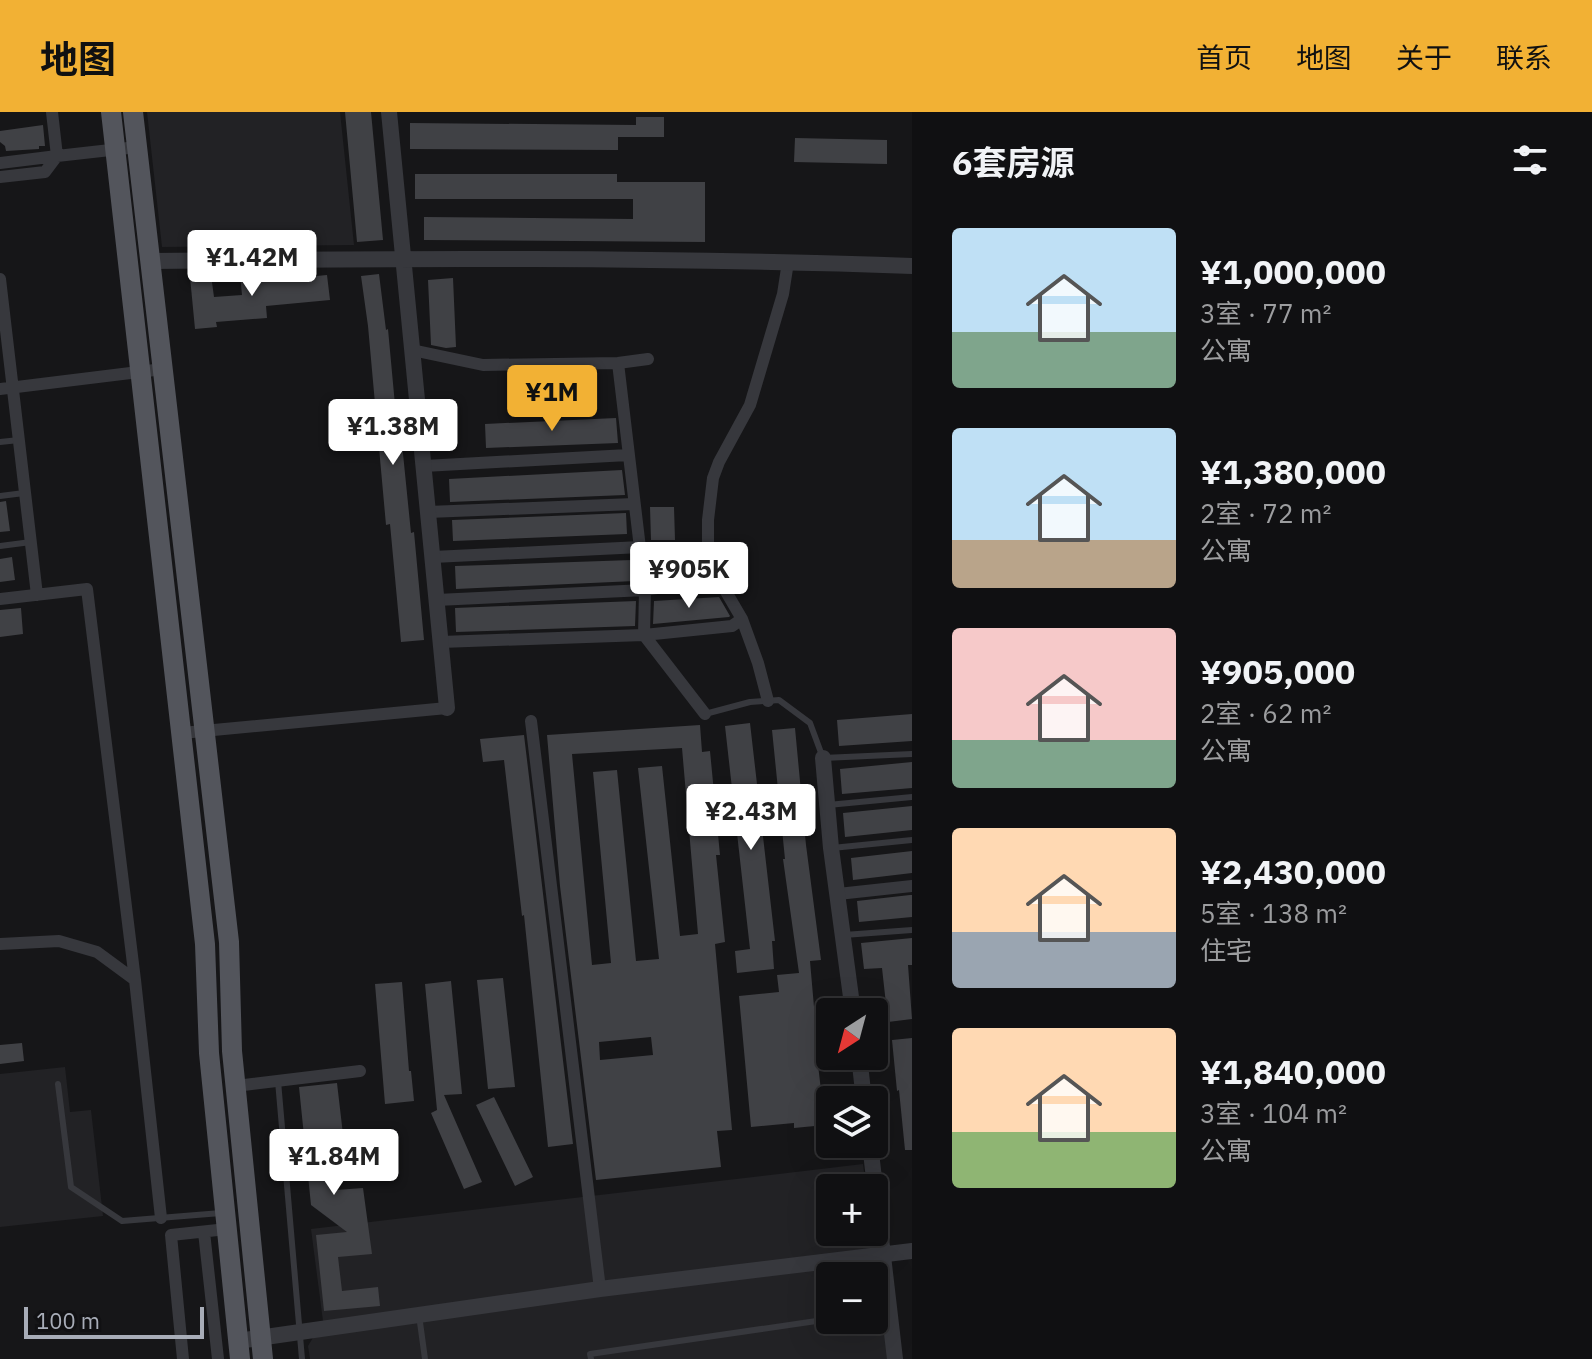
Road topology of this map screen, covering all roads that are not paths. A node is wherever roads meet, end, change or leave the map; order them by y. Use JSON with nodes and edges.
{"nodes":[{"id":1,"x":52,"y":112,"type":"edge"},
{"id":2,"x":111,"y":112,"type":"edge"},
{"id":3,"x":133,"y":112,"type":"edge"},
{"id":4,"x":389,"y":112,"type":"edge"},
{"id":5,"x":137,"y":147,"type":"junction"},
{"id":6,"x":115,"y":150,"type":"junction"},
{"id":7,"x":57,"y":156,"type":"junction"},
{"id":8,"x":0,"y":163,"type":"edge"},
{"id":9,"x":0,"y":177,"type":"edge"},
{"id":10,"x":403,"y":258,"type":"junction"},
{"id":11,"x":151,"y":261,"type":"junction"},
{"id":12,"x":788,"y":262,"type":"junction"},
{"id":13,"x":912,"y":266,"type":"edge"},
{"id":14,"x":0,"y":279,"type":"edge"},
{"id":15,"x":3,"y":323,"type":"edge"},
{"id":16,"x":412,"y":350,"type":"junction"},
{"id":17,"x":648,"y":359,"type":"dead end"},
{"id":18,"x":618,"y":363,"type":"junction"},
{"id":19,"x":163,"y":369,"type":"junction"},
{"id":20,"x":141,"y":372,"type":"junction"},
{"id":21,"x":6,"y":388,"type":"edge"},
{"id":22,"x":19,"y":440,"type":"junction"},
{"id":23,"x":0,"y":442,"type":"edge"},
{"id":24,"x":628,"y":455,"type":"junction"},
{"id":25,"x":424,"y":466,"type":"junction"},
{"id":26,"x":25,"y":493,"type":"junction"},
{"id":27,"x":0,"y":496,"type":"edge"},
{"id":28,"x":634,"y":504,"type":"junction"},
{"id":29,"x":428,"y":512,"type":"junction"},
{"id":30,"x":31,"y":542,"type":"junction"},
{"id":31,"x":0,"y":546,"type":"edge"},
{"id":32,"x":641,"y":547,"type":"junction"},
{"id":33,"x":433,"y":557,"type":"junction"},
{"id":34,"x":718,"y":578,"type":"junction"},
{"id":35,"x":645,"y":590,"type":"junction"},
{"id":36,"x":37,"y":595,"type":"junction"},
{"id":37,"x":0,"y":599,"type":"edge"},
{"id":38,"x":437,"y":600,"type":"junction"},
{"id":39,"x":742,"y":619,"type":"junction"},
{"id":40,"x":644,"y":635,"type":"junction"},
{"id":41,"x":441,"y":642,"type":"junction"},
{"id":42,"x":768,"y":701,"type":"junction"},
{"id":43,"x":447,"y":708,"type":"joint"},
{"id":44,"x":705,"y":714,"type":"joint"},
{"id":45,"x":531,"y":721,"type":"dead end"},
{"id":46,"x":205,"y":732,"type":"junction"},
{"id":47,"x":182,"y":733,"type":"junction"},
{"id":48,"x":912,"y":754,"type":"edge"},
{"id":49,"x":823,"y":758,"type":"junction"},
{"id":50,"x":912,"y":797,"type":"edge"},
{"id":51,"x":828,"y":805,"type":"junction"},
{"id":52,"x":912,"y":840,"type":"edge"},
{"id":53,"x":831,"y":848,"type":"junction"},
{"id":54,"x":912,"y":886,"type":"edge"},
{"id":55,"x":838,"y":894,"type":"junction"},
{"id":56,"x":912,"y":930,"type":"edge"},
{"id":57,"x":844,"y":935,"type":"junction"},
{"id":58,"x":0,"y":944,"type":"edge"},
{"id":59,"x":135,"y":980,"type":"junction"},
{"id":60,"x":851,"y":998,"type":"edge"},
{"id":61,"x":360,"y":1071,"type":"dead end"},
{"id":62,"x":278,"y":1081,"type":"junction"},
{"id":63,"x":58,"y":1084,"type":"dead end"},
{"id":64,"x":236,"y":1086,"type":"junction"},
{"id":65,"x":872,"y":1158,"type":"edge"},
{"id":66,"x":161,"y":1218,"type":"junction"},
{"id":67,"x":226,"y":1221,"type":"junction"},
{"id":68,"x":204,"y":1232,"type":"junction"},
{"id":69,"x":912,"y":1251,"type":"edge"},
{"id":70,"x":883,"y":1254,"type":"junction"},
{"id":71,"x":883,"y":1262,"type":"edge"},
{"id":72,"x":600,"y":1289,"type":"junction"},
{"id":73,"x":419,"y":1315,"type":"junction"},
{"id":74,"x":816,"y":1321,"type":"edge"},
{"id":75,"x":299,"y":1333,"type":"junction"},
{"id":76,"x":888,"y":1334,"type":"edge"},
{"id":77,"x":262,"y":1349,"type":"edge"},
{"id":78,"x":239,"y":1350,"type":"edge"},
{"id":79,"x":183,"y":1359,"type":"edge"},
{"id":80,"x":218,"y":1359,"type":"edge"},
{"id":81,"x":302,"y":1359,"type":"edge"},
{"id":82,"x":425,"y":1359,"type":"edge"},
{"id":83,"x":591,"y":1359,"type":"edge"},
{"id":84,"x":895,"y":1359,"type":"edge"}],
"edges":[{"from":1,"to":7,"type":"street"},
{"from":2,"to":6,"type":"main road"},
{"from":3,"to":5,"type":"main road"},
{"from":4,"to":10,"type":"street"},
{"from":5,"to":6,"type":"street"},
{"from":5,"to":11,"type":"main road"},
{"from":6,"to":7,"type":"street"},
{"from":6,"to":20,"type":"main road"},
{"from":7,"to":8,"type":"street"},
{"from":7,"to":9,"type":"street"},
{"from":10,"to":11,"type":"street"},
{"from":10,"to":12,"type":"street"},
{"from":10,"to":16,"type":"street"},
{"from":11,"to":19,"type":"main road"},
{"from":12,"to":13,"type":"street"},
{"from":12,"to":34,"type":"street"},
{"from":14,"to":15,"type":"street"},
{"from":15,"to":21,"type":"street"},
{"from":16,"to":18,"type":"street"},
{"from":16,"to":25,"type":"street"},
{"from":17,"to":18,"type":"street"},
{"from":18,"to":24,"type":"street"},
{"from":19,"to":20,"type":"street"},
{"from":19,"to":46,"type":"main road"},
{"from":20,"to":21,"type":"street"},
{"from":20,"to":47,"type":"main road"},
{"from":21,"to":22,"type":"street"},
{"from":22,"to":23,"type":"lane"},
{"from":22,"to":26,"type":"street"},
{"from":24,"to":25,"type":"street"},
{"from":24,"to":28,"type":"street"},
{"from":25,"to":29,"type":"street"},
{"from":26,"to":27,"type":"lane"},
{"from":26,"to":30,"type":"street"},
{"from":28,"to":29,"type":"street"},
{"from":28,"to":32,"type":"street"},
{"from":29,"to":33,"type":"street"},
{"from":30,"to":31,"type":"lane"},
{"from":30,"to":36,"type":"street"},
{"from":32,"to":33,"type":"street"},
{"from":32,"to":35,"type":"street"},
{"from":33,"to":38,"type":"street"},
{"from":34,"to":35,"type":"street"},
{"from":34,"to":39,"type":"street"},
{"from":35,"to":38,"type":"street"},
{"from":35,"to":40,"type":"street"},
{"from":36,"to":37,"type":"street"},
{"from":36,"to":59,"type":"street"},
{"from":38,"to":41,"type":"street"},
{"from":39,"to":40,"type":"street"},
{"from":39,"to":42,"type":"street"},
{"from":40,"to":41,"type":"street"},
{"from":40,"to":44,"type":"street"},
{"from":41,"to":43,"type":"street"},
{"from":42,"to":44,"type":"lane"},
{"from":42,"to":49,"type":"lane"},
{"from":43,"to":46,"type":"street"},
{"from":45,"to":72,"type":"street"},
{"from":46,"to":47,"type":"street"},
{"from":46,"to":64,"type":"main road"},
{"from":47,"to":67,"type":"main road"},
{"from":48,"to":49,"type":"lane"},
{"from":49,"to":51,"type":"street"},
{"from":50,"to":51,"type":"lane"},
{"from":51,"to":53,"type":"street"},
{"from":52,"to":53,"type":"lane"},
{"from":53,"to":55,"type":"street"},
{"from":54,"to":55,"type":"street"},
{"from":55,"to":57,"type":"street"},
{"from":56,"to":57,"type":"lane"},
{"from":57,"to":60,"type":"street"},
{"from":58,"to":59,"type":"street"},
{"from":59,"to":66,"type":"street"},
{"from":61,"to":62,"type":"street"},
{"from":62,"to":64,"type":"street"},
{"from":62,"to":75,"type":"lane"},
{"from":63,"to":66,"type":"lane"},
{"from":64,"to":77,"type":"main road"},
{"from":65,"to":70,"type":"street"},
{"from":66,"to":67,"type":"lane"},
{"from":67,"to":68,"type":"street"},
{"from":67,"to":78,"type":"main road"},
{"from":68,"to":79,"type":"street"},
{"from":68,"to":80,"type":"street"},
{"from":69,"to":70,"type":"street"},
{"from":70,"to":71,"type":"street"},
{"from":70,"to":72,"type":"street"},
{"from":72,"to":73,"type":"street"},
{"from":73,"to":75,"type":"street"},
{"from":73,"to":82,"type":"lane"},
{"from":74,"to":83,"type":"lane"},
{"from":75,"to":77,"type":"street"},
{"from":75,"to":81,"type":"lane"},
{"from":76,"to":84,"type":"street"},
{"from":77,"to":78,"type":"street"}]}
